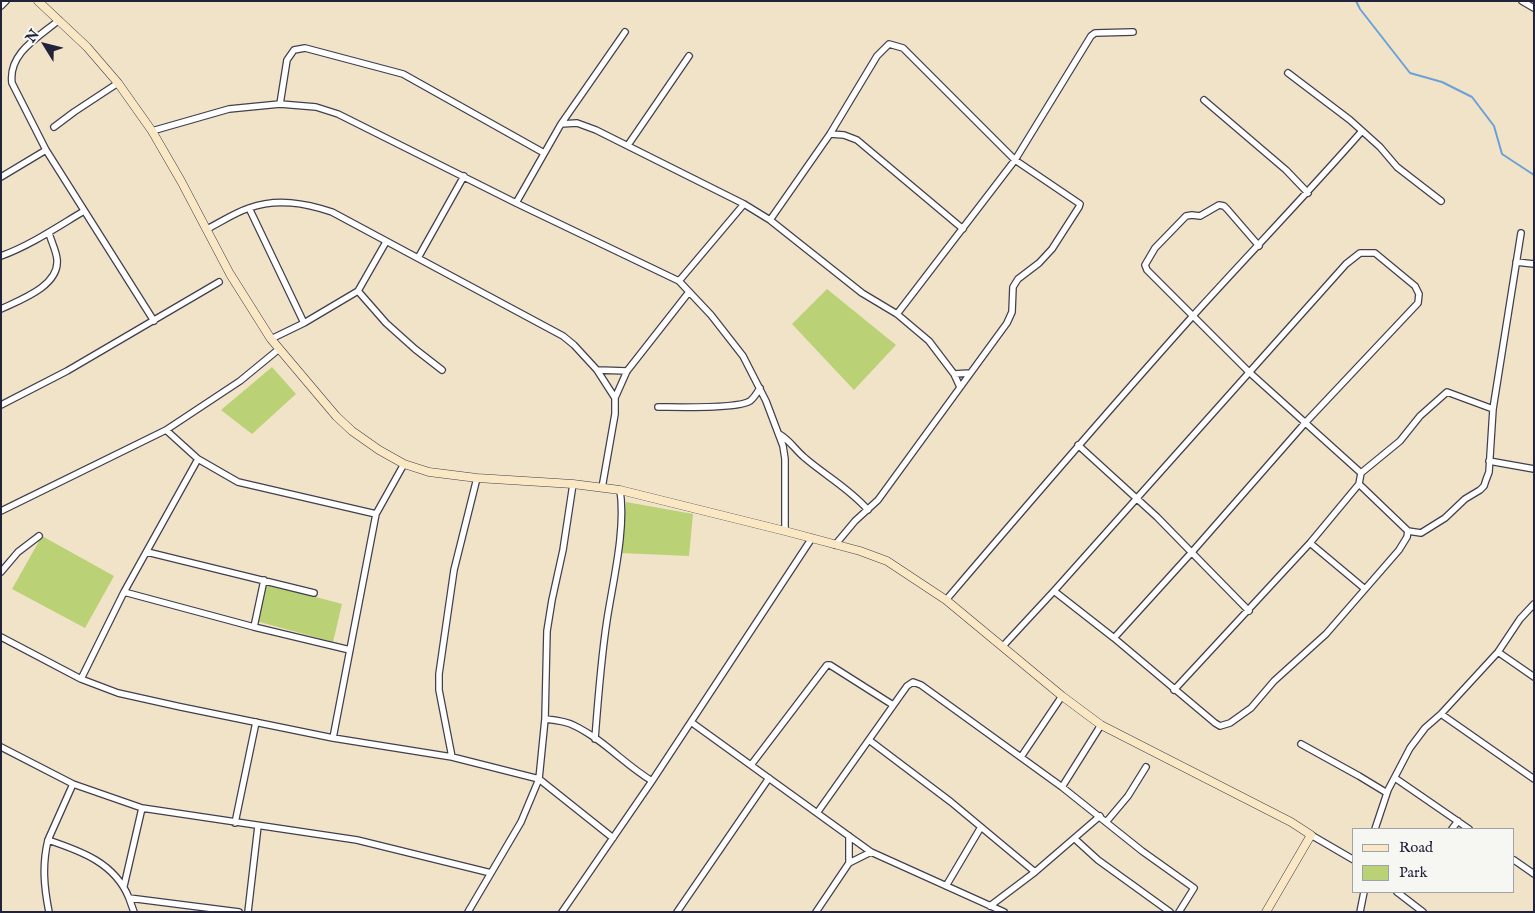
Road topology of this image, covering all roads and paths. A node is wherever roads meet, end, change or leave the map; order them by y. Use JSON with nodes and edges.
{"nodes":[{"id":1,"x":6,"y":1,"type":"edge"},
{"id":2,"x":38,"y":1,"type":"edge"},
{"id":3,"x":1526,"y":2,"type":"edge"},
{"id":4,"x":1,"y":6,"type":"edge"},
{"id":5,"x":1534,"y":8,"type":"edge"},
{"id":6,"x":59,"y":20,"type":"junction"},
{"id":7,"x":625,"y":32,"type":"dead end"},
{"id":8,"x":1133,"y":32,"type":"dead end"},
{"id":9,"x":689,"y":56,"type":"dead end"},
{"id":10,"x":1288,"y":73,"type":"dead end"},
{"id":11,"x":118,"y":83,"type":"junction"},
{"id":12,"x":1204,"y":100,"type":"dead end"},
{"id":13,"x":280,"y":104,"type":"junction"},
{"id":14,"x":561,"y":124,"type":"junction"},
{"id":15,"x":54,"y":127,"type":"dead end"},
{"id":16,"x":152,"y":131,"type":"junction"},
{"id":17,"x":1362,"y":131,"type":"junction"},
{"id":18,"x":830,"y":134,"type":"junction"},
{"id":19,"x":628,"y":145,"type":"junction"},
{"id":20,"x":46,"y":150,"type":"junction"},
{"id":21,"x":544,"y":153,"type":"junction"},
{"id":22,"x":1015,"y":160,"type":"junction"},
{"id":23,"x":464,"y":176,"type":"junction"},
{"id":24,"x":1,"y":177,"type":"edge"},
{"id":25,"x":1308,"y":193,"type":"junction"},
{"id":26,"x":1441,"y":201,"type":"dead end"},
{"id":27,"x":516,"y":203,"type":"junction"},
{"id":28,"x":744,"y":204,"type":"junction"},
{"id":29,"x":249,"y":208,"type":"junction"},
{"id":30,"x":84,"y":211,"type":"junction"},
{"id":31,"x":770,"y":220,"type":"junction"},
{"id":32,"x":207,"y":229,"type":"junction"},
{"id":33,"x":963,"y":229,"type":"junction"},
{"id":34,"x":49,"y":233,"type":"junction"},
{"id":35,"x":1521,"y":234,"type":"dead end"},
{"id":36,"x":386,"y":242,"type":"junction"},
{"id":37,"x":1259,"y":246,"type":"junction"},
{"id":38,"x":1,"y":256,"type":"edge"},
{"id":39,"x":418,"y":258,"type":"junction"},
{"id":40,"x":1516,"y":262,"type":"junction"},
{"id":41,"x":1534,"y":264,"type":"edge"},
{"id":42,"x":679,"y":281,"type":"junction"},
{"id":43,"x":219,"y":282,"type":"dead end"},
{"id":44,"x":358,"y":290,"type":"junction"},
{"id":45,"x":689,"y":292,"type":"junction"},
{"id":46,"x":1,"y":309,"type":"edge"},
{"id":47,"x":896,"y":314,"type":"junction"},
{"id":48,"x":1193,"y":316,"type":"junction"},
{"id":49,"x":154,"y":321,"type":"junction"},
{"id":50,"x":304,"y":324,"type":"junction"},
{"id":51,"x":271,"y":339,"type":"junction"},
{"id":52,"x":279,"y":349,"type":"junction"},
{"id":53,"x":442,"y":370,"type":"dead end"},
{"id":54,"x":597,"y":370,"type":"junction"},
{"id":55,"x":627,"y":371,"type":"junction"},
{"id":56,"x":1249,"y":372,"type":"junction"},
{"id":57,"x":970,"y":373,"type":"junction"},
{"id":58,"x":954,"y":374,"type":"junction"},
{"id":59,"x":960,"y":387,"type":"junction"},
{"id":60,"x":760,"y":388,"type":"junction"},
{"id":61,"x":615,"y":398,"type":"junction"},
{"id":62,"x":1,"y":405,"type":"edge"},
{"id":63,"x":658,"y":407,"type":"dead end"},
{"id":64,"x":1493,"y":409,"type":"junction"},
{"id":65,"x":1304,"y":423,"type":"junction"},
{"id":66,"x":166,"y":430,"type":"junction"},
{"id":67,"x":779,"y":434,"type":"junction"},
{"id":68,"x":1078,"y":445,"type":"junction"},
{"id":69,"x":198,"y":460,"type":"junction"},
{"id":70,"x":1490,"y":462,"type":"junction"},
{"id":71,"x":404,"y":464,"type":"junction"},
{"id":72,"x":1534,"y":470,"type":"edge"},
{"id":73,"x":1361,"y":473,"type":"junction"},
{"id":74,"x":477,"y":478,"type":"junction"},
{"id":75,"x":573,"y":484,"type":"junction"},
{"id":76,"x":1359,"y":484,"type":"junction"},
{"id":77,"x":602,"y":488,"type":"junction"},
{"id":78,"x":620,"y":490,"type":"junction"},
{"id":79,"x":1137,"y":499,"type":"junction"},
{"id":80,"x":868,"y":510,"type":"junction"},
{"id":81,"x":1,"y":511,"type":"edge"},
{"id":82,"x":376,"y":514,"type":"junction"},
{"id":83,"x":785,"y":531,"type":"junction"},
{"id":84,"x":1408,"y":531,"type":"junction"},
{"id":85,"x":39,"y":536,"type":"dead end"},
{"id":86,"x":812,"y":538,"type":"junction"},
{"id":87,"x":1310,"y":543,"type":"junction"},
{"id":88,"x":835,"y":545,"type":"junction"},
{"id":89,"x":146,"y":552,"type":"junction"},
{"id":90,"x":1192,"y":552,"type":"junction"},
{"id":91,"x":1,"y":572,"type":"edge"},
{"id":92,"x":264,"y":580,"type":"junction"},
{"id":93,"x":1365,"y":589,"type":"junction"},
{"id":94,"x":1054,"y":591,"type":"junction"},
{"id":95,"x":124,"y":592,"type":"junction"},
{"id":96,"x":314,"y":593,"type":"dead end"},
{"id":97,"x":946,"y":600,"type":"junction"},
{"id":98,"x":1534,"y":604,"type":"edge"},
{"id":99,"x":1249,"y":611,"type":"junction"},
{"id":100,"x":254,"y":627,"type":"junction"},
{"id":101,"x":1,"y":637,"type":"edge"},
{"id":102,"x":1114,"y":638,"type":"junction"},
{"id":103,"x":1003,"y":646,"type":"junction"},
{"id":104,"x":350,"y":650,"type":"junction"},
{"id":105,"x":1498,"y":652,"type":"junction"},
{"id":106,"x":1534,"y":677,"type":"edge"},
{"id":107,"x":81,"y":679,"type":"junction"},
{"id":108,"x":1174,"y":690,"type":"junction"},
{"id":109,"x":1062,"y":696,"type":"junction"},
{"id":110,"x":893,"y":705,"type":"junction"},
{"id":111,"x":1441,"y":714,"type":"junction"},
{"id":112,"x":545,"y":719,"type":"junction"},
{"id":113,"x":256,"y":722,"type":"junction"},
{"id":114,"x":691,"y":722,"type":"junction"},
{"id":115,"x":1102,"y":725,"type":"junction"},
{"id":116,"x":333,"y":738,"type":"junction"},
{"id":117,"x":595,"y":739,"type":"junction"},
{"id":118,"x":869,"y":740,"type":"junction"},
{"id":119,"x":1301,"y":744,"type":"dead end"},
{"id":120,"x":1,"y":747,"type":"edge"},
{"id":121,"x":452,"y":756,"type":"junction"},
{"id":122,"x":1021,"y":757,"type":"junction"},
{"id":123,"x":751,"y":765,"type":"junction"},
{"id":124,"x":1146,"y":767,"type":"dead end"},
{"id":125,"x":769,"y":778,"type":"junction"},
{"id":126,"x":1395,"y":778,"type":"junction"},
{"id":127,"x":539,"y":779,"type":"junction"},
{"id":128,"x":1534,"y":779,"type":"edge"},
{"id":129,"x":652,"y":781,"type":"junction"},
{"id":130,"x":74,"y":784,"type":"junction"},
{"id":131,"x":1062,"y":787,"type":"junction"},
{"id":132,"x":1387,"y":794,"type":"junction"},
{"id":133,"x":142,"y":808,"type":"junction"},
{"id":134,"x":817,"y":813,"type":"junction"},
{"id":135,"x":1100,"y":816,"type":"junction"},
{"id":136,"x":1107,"y":821,"type":"junction"},
{"id":137,"x":1458,"y":821,"type":"junction"},
{"id":138,"x":235,"y":823,"type":"junction"},
{"id":139,"x":258,"y":826,"type":"junction"},
{"id":140,"x":981,"y":827,"type":"junction"},
{"id":141,"x":1376,"y":828,"type":"edge"},
{"id":142,"x":1453,"y":828,"type":"edge"},
{"id":143,"x":1468,"y":828,"type":"edge"},
{"id":144,"x":1311,"y":834,"type":"junction"},
{"id":145,"x":849,"y":836,"type":"junction"},
{"id":146,"x":614,"y":838,"type":"junction"},
{"id":147,"x":1075,"y":839,"type":"junction"},
{"id":148,"x":48,"y":840,"type":"junction"},
{"id":149,"x":871,"y":852,"type":"junction"},
{"id":150,"x":1352,"y":859,"type":"edge"},
{"id":151,"x":1515,"y":861,"type":"edge"},
{"id":152,"x":849,"y":863,"type":"junction"},
{"id":153,"x":1035,"y":872,"type":"junction"},
{"id":154,"x":492,"y":873,"type":"junction"},
{"id":155,"x":1534,"y":874,"type":"edge"},
{"id":156,"x":124,"y":886,"type":"junction"},
{"id":157,"x":946,"y":886,"type":"junction"},
{"id":158,"x":1364,"y":893,"type":"edge"},
{"id":159,"x":1400,"y":893,"type":"edge"},
{"id":160,"x":129,"y":898,"type":"junction"},
{"id":161,"x":990,"y":906,"type":"junction"},
{"id":162,"x":49,"y":912,"type":"edge"},
{"id":163,"x":134,"y":912,"type":"edge"},
{"id":164,"x":239,"y":912,"type":"edge"},
{"id":165,"x":248,"y":912,"type":"edge"},
{"id":166,"x":468,"y":912,"type":"edge"},
{"id":167,"x":562,"y":912,"type":"edge"},
{"id":168,"x":677,"y":912,"type":"edge"},
{"id":169,"x":816,"y":912,"type":"edge"},
{"id":170,"x":1004,"y":912,"type":"edge"},
{"id":171,"x":1170,"y":912,"type":"edge"},
{"id":172,"x":1179,"y":912,"type":"edge"},
{"id":173,"x":1266,"y":912,"type":"edge"},
{"id":174,"x":1360,"y":912,"type":"edge"},
{"id":175,"x":1423,"y":912,"type":"edge"}],
"edges":[{"from":1,"to":4,"type":"street"},
{"from":2,"to":6,"type":"street"},
{"from":3,"to":5,"type":"street"},
{"from":6,"to":11,"type":"street"},
{"from":6,"to":20,"type":"street"},
{"from":7,"to":14,"type":"street"},
{"from":8,"to":22,"type":"street"},
{"from":9,"to":19,"type":"street"},
{"from":10,"to":17,"type":"street"},
{"from":11,"to":15,"type":"street"},
{"from":11,"to":16,"type":"street"},
{"from":12,"to":25,"type":"street"},
{"from":13,"to":16,"type":"street"},
{"from":13,"to":21,"type":"street"},
{"from":13,"to":23,"type":"street"},
{"from":14,"to":19,"type":"street"},
{"from":14,"to":21,"type":"street"},
{"from":16,"to":32,"type":"street"},
{"from":17,"to":25,"type":"street"},
{"from":17,"to":26,"type":"street"},
{"from":18,"to":22,"type":"street"},
{"from":18,"to":31,"type":"street"},
{"from":18,"to":33,"type":"street"},
{"from":19,"to":28,"type":"street"},
{"from":20,"to":24,"type":"street"},
{"from":20,"to":30,"type":"street"},
{"from":21,"to":27,"type":"street"},
{"from":22,"to":33,"type":"street"},
{"from":22,"to":57,"type":"street"},
{"from":23,"to":27,"type":"street"},
{"from":23,"to":39,"type":"street"},
{"from":25,"to":37,"type":"street"},
{"from":27,"to":42,"type":"street"},
{"from":28,"to":31,"type":"street"},
{"from":28,"to":42,"type":"street"},
{"from":29,"to":32,"type":"street"},
{"from":29,"to":36,"type":"street"},
{"from":29,"to":50,"type":"street"},
{"from":30,"to":34,"type":"street"},
{"from":30,"to":49,"type":"street"},
{"from":31,"to":47,"type":"street"},
{"from":32,"to":51,"type":"street"},
{"from":33,"to":47,"type":"street"},
{"from":34,"to":38,"type":"street"},
{"from":34,"to":46,"type":"street"},
{"from":35,"to":40,"type":"street"},
{"from":36,"to":39,"type":"street"},
{"from":36,"to":44,"type":"street"},
{"from":37,"to":48,"type":"street"},
{"from":37,"to":48,"type":"street"},
{"from":39,"to":54,"type":"street"},
{"from":40,"to":41,"type":"street"},
{"from":40,"to":64,"type":"street"},
{"from":42,"to":45,"type":"street"},
{"from":43,"to":49,"type":"street"},
{"from":44,"to":50,"type":"street"},
{"from":44,"to":53,"type":"street"},
{"from":45,"to":55,"type":"street"},
{"from":45,"to":60,"type":"street"},
{"from":47,"to":58,"type":"street"},
{"from":48,"to":56,"type":"street"},
{"from":48,"to":68,"type":"street"},
{"from":49,"to":62,"type":"street"},
{"from":50,"to":51,"type":"street"},
{"from":51,"to":52,"type":"street"},
{"from":52,"to":66,"type":"street"},
{"from":52,"to":71,"type":"street"},
{"from":54,"to":55,"type":"street"},
{"from":54,"to":61,"type":"street"},
{"from":55,"to":61,"type":"street"},
{"from":56,"to":65,"type":"street"},
{"from":56,"to":65,"type":"street"},
{"from":56,"to":79,"type":"street"},
{"from":57,"to":58,"type":"street"},
{"from":57,"to":59,"type":"street"},
{"from":58,"to":59,"type":"street"},
{"from":59,"to":80,"type":"street"},
{"from":60,"to":63,"type":"street"},
{"from":60,"to":67,"type":"street"},
{"from":61,"to":77,"type":"street"},
{"from":64,"to":70,"type":"street"},
{"from":64,"to":73,"type":"street"},
{"from":65,"to":73,"type":"street"},
{"from":65,"to":90,"type":"street"},
{"from":66,"to":69,"type":"street"},
{"from":66,"to":81,"type":"street"},
{"from":67,"to":80,"type":"street"},
{"from":67,"to":83,"type":"street"},
{"from":68,"to":79,"type":"street"},
{"from":68,"to":97,"type":"street"},
{"from":69,"to":82,"type":"street"},
{"from":69,"to":89,"type":"street"},
{"from":70,"to":72,"type":"street"},
{"from":70,"to":84,"type":"street"},
{"from":71,"to":74,"type":"street"},
{"from":71,"to":82,"type":"street"},
{"from":73,"to":76,"type":"street"},
{"from":74,"to":75,"type":"street"},
{"from":74,"to":121,"type":"street"},
{"from":75,"to":77,"type":"street"},
{"from":75,"to":112,"type":"street"},
{"from":76,"to":84,"type":"street"},
{"from":76,"to":87,"type":"street"},
{"from":77,"to":78,"type":"street"},
{"from":78,"to":83,"type":"street"},
{"from":78,"to":117,"type":"street"},
{"from":79,"to":90,"type":"street"},
{"from":79,"to":94,"type":"street"},
{"from":80,"to":88,"type":"street"},
{"from":82,"to":104,"type":"street"},
{"from":83,"to":86,"type":"street"},
{"from":84,"to":93,"type":"street"},
{"from":85,"to":91,"type":"street"},
{"from":86,"to":88,"type":"street"},
{"from":86,"to":114,"type":"street"},
{"from":87,"to":93,"type":"street"},
{"from":87,"to":99,"type":"street"},
{"from":88,"to":97,"type":"street"},
{"from":89,"to":92,"type":"street"},
{"from":89,"to":95,"type":"street"},
{"from":90,"to":99,"type":"street"},
{"from":90,"to":102,"type":"street"},
{"from":92,"to":96,"type":"street"},
{"from":92,"to":100,"type":"street"},
{"from":93,"to":108,"type":"street"},
{"from":94,"to":102,"type":"street"},
{"from":94,"to":103,"type":"street"},
{"from":95,"to":100,"type":"street"},
{"from":95,"to":107,"type":"street"},
{"from":97,"to":103,"type":"street"},
{"from":98,"to":105,"type":"street"},
{"from":99,"to":108,"type":"street"},
{"from":100,"to":104,"type":"street"},
{"from":101,"to":107,"type":"street"},
{"from":102,"to":108,"type":"street"},
{"from":103,"to":109,"type":"street"},
{"from":104,"to":116,"type":"street"},
{"from":105,"to":106,"type":"street"},
{"from":105,"to":111,"type":"street"},
{"from":107,"to":113,"type":"street"},
{"from":109,"to":115,"type":"street"},
{"from":109,"to":122,"type":"street"},
{"from":110,"to":118,"type":"street"},
{"from":110,"to":122,"type":"street"},
{"from":110,"to":123,"type":"street"},
{"from":111,"to":126,"type":"street"},
{"from":111,"to":128,"type":"street"},
{"from":112,"to":117,"type":"street"},
{"from":112,"to":127,"type":"street"},
{"from":113,"to":116,"type":"street"},
{"from":113,"to":138,"type":"street"},
{"from":114,"to":123,"type":"street"},
{"from":114,"to":129,"type":"street"},
{"from":115,"to":131,"type":"street"},
{"from":115,"to":144,"type":"street"},
{"from":116,"to":121,"type":"street"},
{"from":117,"to":129,"type":"street"},
{"from":118,"to":134,"type":"street"},
{"from":118,"to":140,"type":"street"},
{"from":119,"to":132,"type":"street"},
{"from":120,"to":130,"type":"street"},
{"from":121,"to":127,"type":"street"},
{"from":122,"to":131,"type":"street"},
{"from":123,"to":125,"type":"street"},
{"from":124,"to":136,"type":"street"},
{"from":125,"to":134,"type":"street"},
{"from":125,"to":168,"type":"street"},
{"from":126,"to":132,"type":"street"},
{"from":126,"to":137,"type":"street"},
{"from":127,"to":146,"type":"street"},
{"from":127,"to":154,"type":"street"},
{"from":129,"to":146,"type":"street"},
{"from":130,"to":133,"type":"street"},
{"from":130,"to":148,"type":"street"},
{"from":131,"to":135,"type":"street"},
{"from":132,"to":141,"type":"street"},
{"from":133,"to":138,"type":"street"},
{"from":133,"to":156,"type":"street"},
{"from":134,"to":145,"type":"street"},
{"from":135,"to":136,"type":"street"},
{"from":135,"to":147,"type":"street"},
{"from":136,"to":172,"type":"street"},
{"from":137,"to":142,"type":"street"},
{"from":137,"to":143,"type":"street"},
{"from":138,"to":139,"type":"street"},
{"from":139,"to":154,"type":"street"},
{"from":139,"to":165,"type":"street"},
{"from":140,"to":153,"type":"street"},
{"from":140,"to":157,"type":"street"},
{"from":144,"to":150,"type":"street"},
{"from":144,"to":173,"type":"street"},
{"from":145,"to":149,"type":"street"},
{"from":145,"to":152,"type":"street"},
{"from":146,"to":167,"type":"street"},
{"from":147,"to":153,"type":"street"},
{"from":147,"to":171,"type":"street"},
{"from":148,"to":156,"type":"street"},
{"from":148,"to":162,"type":"street"},
{"from":149,"to":152,"type":"street"},
{"from":149,"to":157,"type":"street"},
{"from":151,"to":155,"type":"street"},
{"from":152,"to":169,"type":"street"},
{"from":153,"to":161,"type":"street"},
{"from":154,"to":166,"type":"street"},
{"from":156,"to":160,"type":"street"},
{"from":157,"to":161,"type":"street"},
{"from":158,"to":174,"type":"street"},
{"from":159,"to":175,"type":"street"},
{"from":160,"to":163,"type":"street"},
{"from":160,"to":164,"type":"street"},
{"from":161,"to":170,"type":"street"}]}
